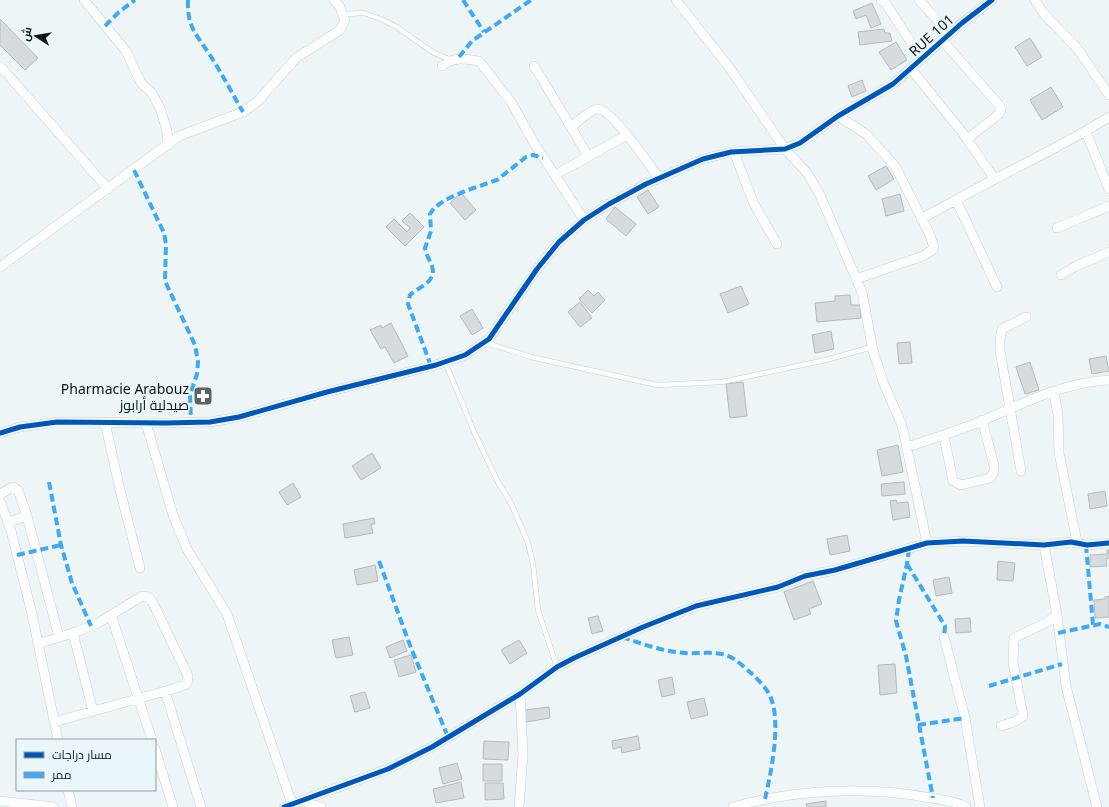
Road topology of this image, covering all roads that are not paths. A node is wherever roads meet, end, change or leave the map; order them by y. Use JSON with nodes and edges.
{"nodes":[{"id":1,"x":84,"y":0,"type":"edge"},
{"id":2,"x":334,"y":0,"type":"edge"},
{"id":3,"x":676,"y":0,"type":"edge"},
{"id":4,"x":881,"y":0,"type":"edge"},
{"id":5,"x":919,"y":0,"type":"edge"},
{"id":6,"x":992,"y":0,"type":"edge"},
{"id":7,"x":1035,"y":0,"type":"edge"},
{"id":8,"x":344,"y":14,"type":"junction"},
{"id":9,"x":949,"y":33,"type":"junction"},
{"id":10,"x":942,"y":40,"type":"junction"},
{"id":11,"x":921,"y":58,"type":"junction"},
{"id":12,"x":452,"y":60,"type":"junction"},
{"id":13,"x":0,"y":66,"type":"edge"},
{"id":14,"x":442,"y":66,"type":"dead end"},
{"id":15,"x":534,"y":66,"type":"dead end"},
{"id":16,"x":907,"y":71,"type":"junction"},
{"id":17,"x":1109,"y":95,"type":"edge"},
{"id":18,"x":838,"y":116,"type":"junction"},
{"id":19,"x":1109,"y":117,"type":"edge"},
{"id":20,"x":571,"y":127,"type":"junction"},
{"id":21,"x":1086,"y":132,"type":"junction"},
{"id":22,"x":626,"y":135,"type":"junction"},
{"id":23,"x":968,"y":139,"type":"junction"},
{"id":24,"x":168,"y":145,"type":"junction"},
{"id":25,"x":785,"y":148,"type":"junction"},
{"id":26,"x":734,"y":152,"type":"junction"},
{"id":27,"x":588,"y":156,"type":"junction"},
{"id":28,"x":556,"y":175,"type":"junction"},
{"id":29,"x":659,"y":178,"type":"junction"},
{"id":30,"x":994,"y":178,"type":"junction"},
{"id":31,"x":108,"y":189,"type":"junction"},
{"id":32,"x":1109,"y":189,"type":"edge"},
{"id":33,"x":956,"y":200,"type":"junction"},
{"id":34,"x":1109,"y":206,"type":"edge"},
{"id":35,"x":921,"y":218,"type":"junction"},
{"id":36,"x":584,"y":220,"type":"junction"},
{"id":37,"x":1057,"y":228,"type":"dead end"},
{"id":38,"x":777,"y":244,"type":"dead end"},
{"id":39,"x":1109,"y":252,"type":"edge"},
{"id":40,"x":0,"y":267,"type":"edge"},
{"id":41,"x":1061,"y":275,"type":"dead end"},
{"id":42,"x":856,"y":279,"type":"junction"},
{"id":43,"x":997,"y":287,"type":"dead end"},
{"id":44,"x":1026,"y":318,"type":"dead end"},
{"id":45,"x":484,"y":342,"type":"junction"},
{"id":46,"x":872,"y":347,"type":"junction"},
{"id":47,"x":445,"y":362,"type":"junction"},
{"id":48,"x":1109,"y":380,"type":"edge"},
{"id":49,"x":1054,"y":392,"type":"junction"},
{"id":50,"x":1010,"y":408,"type":"junction"},
{"id":51,"x":982,"y":420,"type":"junction"},
{"id":52,"x":105,"y":422,"type":"junction"},
{"id":53,"x":146,"y":423,"type":"junction"},
{"id":54,"x":0,"y":433,"type":"edge"},
{"id":55,"x":944,"y":436,"type":"junction"},
{"id":56,"x":907,"y":447,"type":"junction"},
{"id":57,"x":1021,"y":472,"type":"dead end"},
{"id":58,"x":0,"y":494,"type":"edge"},
{"id":59,"x":0,"y":501,"type":"edge"},
{"id":60,"x":28,"y":516,"type":"junction"},
{"id":61,"x":8,"y":522,"type":"junction"},
{"id":62,"x":1077,"y":542,"type":"junction"},
{"id":63,"x":927,"y":543,"type":"junction"},
{"id":64,"x":1109,"y":543,"type":"edge"},
{"id":65,"x":1044,"y":546,"type":"junction"},
{"id":66,"x":140,"y":568,"type":"dead end"},
{"id":67,"x":111,"y":615,"type":"junction"},
{"id":68,"x":1056,"y":615,"type":"junction"},
{"id":69,"x":73,"y":633,"type":"junction"},
{"id":70,"x":59,"y":637,"type":"junction"},
{"id":71,"x":944,"y":637,"type":"dead end"},
{"id":72,"x":38,"y":644,"type":"junction"},
{"id":73,"x":557,"y":667,"type":"junction"},
{"id":74,"x":165,"y":691,"type":"junction"},
{"id":75,"x":520,"y":694,"type":"junction"},
{"id":76,"x":138,"y":699,"type":"junction"},
{"id":77,"x":93,"y":711,"type":"junction"},
{"id":78,"x":54,"y":722,"type":"junction"},
{"id":79,"x":1001,"y":726,"type":"dead end"},
{"id":80,"x":58,"y":739,"type":"edge"},
{"id":81,"x":152,"y":739,"type":"edge"},
{"id":82,"x":156,"y":752,"type":"edge"},
{"id":83,"x":68,"y":791,"type":"edge"},
{"id":84,"x":0,"y":801,"type":"edge"},
{"id":85,"x":292,"y":804,"type":"edge"},
{"id":86,"x":24,"y":805,"type":"edge"},
{"id":87,"x":54,"y":807,"type":"edge"},
{"id":88,"x":72,"y":807,"type":"edge"},
{"id":89,"x":173,"y":807,"type":"edge"},
{"id":90,"x":201,"y":807,"type":"edge"},
{"id":91,"x":321,"y":807,"type":"edge"},
{"id":92,"x":519,"y":807,"type":"edge"},
{"id":93,"x":733,"y":807,"type":"edge"},
{"id":94,"x":966,"y":807,"type":"edge"},
{"id":95,"x":980,"y":807,"type":"edge"},
{"id":96,"x":1097,"y":807,"type":"edge"}],
"edges":[{"from":1,"to":24,"type":"street"},
{"from":2,"to":8,"type":"street"},
{"from":3,"to":25,"type":"street"},
{"from":4,"to":11,"type":"street"},
{"from":5,"to":9,"type":"street"},
{"from":6,"to":9,"type":"street","name":"RUE 101"},
{"from":7,"to":17,"type":"street"},
{"from":8,"to":12,"type":"lane"},
{"from":8,"to":24,"type":"street"},
{"from":9,"to":10,"type":"street","name":"RUE 101"},
{"from":10,"to":11,"type":"street","name":"RUE 101"},
{"from":10,"to":23,"type":"street"},
{"from":11,"to":16,"type":"street","name":"RUE 101"},
{"from":12,"to":14,"type":"street"},
{"from":12,"to":28,"type":"street"},
{"from":13,"to":31,"type":"street"},
{"from":15,"to":20,"type":"street"},
{"from":16,"to":18,"type":"street","name":"RUE 101"},
{"from":16,"to":23,"type":"street"},
{"from":18,"to":25,"type":"street","name":"RUE 101"},
{"from":18,"to":35,"type":"street"},
{"from":19,"to":21,"type":"street"},
{"from":20,"to":22,"type":"street"},
{"from":20,"to":27,"type":"street"},
{"from":21,"to":30,"type":"street"},
{"from":21,"to":32,"type":"street"},
{"from":22,"to":27,"type":"street"},
{"from":22,"to":29,"type":"street"},
{"from":23,"to":30,"type":"street"},
{"from":24,"to":31,"type":"street"},
{"from":25,"to":26,"type":"street","name":"RUE 101"},
{"from":25,"to":42,"type":"street"},
{"from":26,"to":29,"type":"street","name":"RUE 101"},
{"from":26,"to":38,"type":"street"},
{"from":27,"to":28,"type":"street"},
{"from":28,"to":36,"type":"street"},
{"from":29,"to":36,"type":"street","name":"RUE 101"},
{"from":30,"to":33,"type":"street"},
{"from":31,"to":40,"type":"street"},
{"from":33,"to":35,"type":"street"},
{"from":33,"to":43,"type":"street"},
{"from":34,"to":37,"type":"street"},
{"from":35,"to":42,"type":"street"},
{"from":36,"to":45,"type":"street","name":"RUE 101"},
{"from":39,"to":41,"type":"street"},
{"from":42,"to":46,"type":"street"},
{"from":44,"to":50,"type":"street"},
{"from":45,"to":46,"type":"lane"},
{"from":45,"to":47,"type":"street","name":"RUE 101"},
{"from":46,"to":56,"type":"street"},
{"from":47,"to":53,"type":"street","name":"RUE 101"},
{"from":47,"to":73,"type":"lane"},
{"from":48,"to":49,"type":"street"},
{"from":49,"to":50,"type":"street"},
{"from":49,"to":62,"type":"street"},
{"from":50,"to":51,"type":"street"},
{"from":50,"to":57,"type":"street"},
{"from":51,"to":55,"type":"street"},
{"from":51,"to":55,"type":"street"},
{"from":52,"to":53,"type":"street","name":"RUE 101"},
{"from":52,"to":54,"type":"street","name":"RUE 101"},
{"from":52,"to":66,"type":"street"},
{"from":53,"to":85,"type":"street"},
{"from":55,"to":56,"type":"street"},
{"from":56,"to":63,"type":"street"},
{"from":58,"to":60,"type":"street"},
{"from":59,"to":61,"type":"street"},
{"from":60,"to":61,"type":"street"},
{"from":60,"to":70,"type":"street"},
{"from":61,"to":72,"type":"street"},
{"from":62,"to":64,"type":"street"},
{"from":62,"to":65,"type":"street"},
{"from":63,"to":65,"type":"street"},
{"from":63,"to":73,"type":"street"},
{"from":65,"to":68,"type":"street"},
{"from":67,"to":69,"type":"street"},
{"from":67,"to":74,"type":"street"},
{"from":67,"to":76,"type":"street"},
{"from":68,"to":79,"type":"street"},
{"from":68,"to":96,"type":"street"},
{"from":69,"to":70,"type":"street"},
{"from":69,"to":77,"type":"street"},
{"from":70,"to":72,"type":"street"},
{"from":71,"to":95,"type":"street"},
{"from":72,"to":78,"type":"street"},
{"from":73,"to":75,"type":"street"},
{"from":74,"to":76,"type":"street"},
{"from":74,"to":90,"type":"street"},
{"from":75,"to":85,"type":"street"},
{"from":75,"to":92,"type":"street"},
{"from":76,"to":77,"type":"street"},
{"from":76,"to":81,"type":"street"},
{"from":77,"to":78,"type":"street"},
{"from":78,"to":80,"type":"street"},
{"from":82,"to":89,"type":"street"},
{"from":83,"to":88,"type":"street"},
{"from":84,"to":86,"type":"street"},
{"from":85,"to":91,"type":"street"},
{"from":86,"to":87,"type":"street"},
{"from":93,"to":94,"type":"street"}]}
